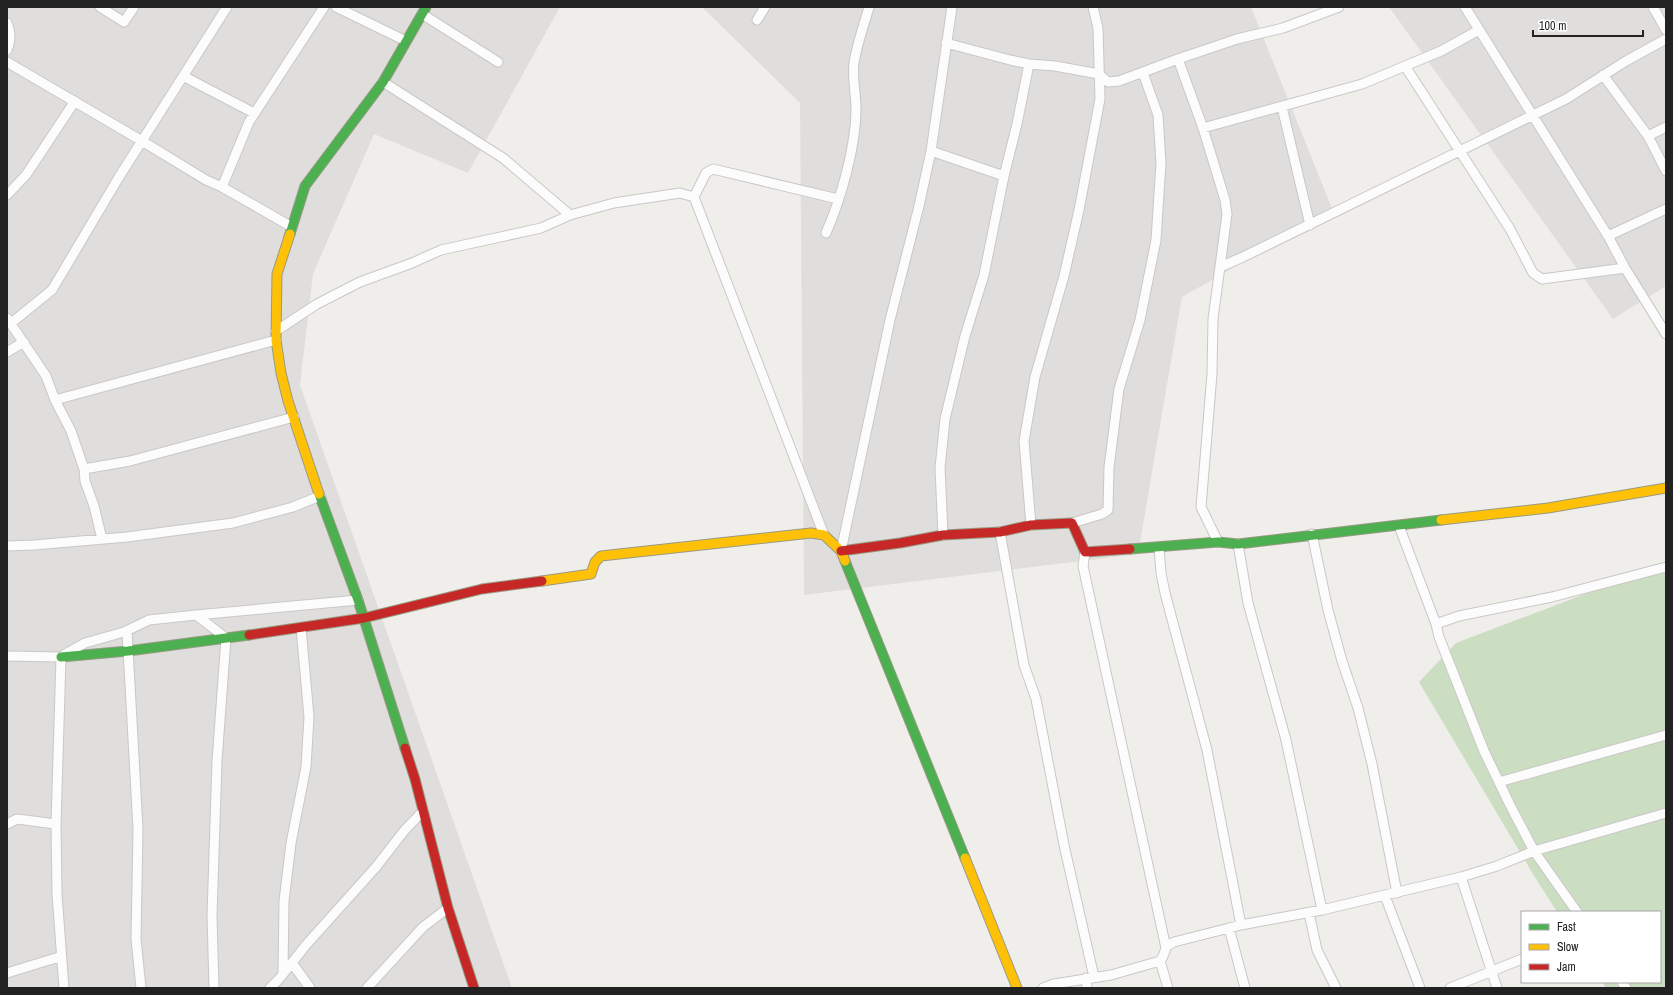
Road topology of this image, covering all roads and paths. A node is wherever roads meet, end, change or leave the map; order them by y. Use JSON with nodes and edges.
{"nodes":[{"id":1,"x":100,"y":7,"type":"edge"},
{"id":2,"x":134,"y":7,"type":"edge"},
{"id":3,"x":227,"y":7,"type":"edge"},
{"id":4,"x":324,"y":7,"type":"edge"},
{"id":5,"x":336,"y":7,"type":"edge"},
{"id":6,"x":765,"y":7,"type":"edge"},
{"id":7,"x":869,"y":7,"type":"edge"},
{"id":8,"x":952,"y":7,"type":"edge"},
{"id":9,"x":1093,"y":7,"type":"edge"},
{"id":10,"x":1339,"y":7,"type":"edge"},
{"id":11,"x":1465,"y":7,"type":"edge"},
{"id":12,"x":1653,"y":7,"type":"edge"},
{"id":13,"x":424,"y":10,"type":"edge"},
{"id":14,"x":756,"y":20,"type":"dead end"},
{"id":15,"x":7,"y":23,"type":"edge"},
{"id":16,"x":1479,"y":30,"type":"junction"},
{"id":17,"x":1666,"y":30,"type":"edge"},
{"id":18,"x":1666,"y":39,"type":"edge"},
{"id":19,"x":406,"y":40,"type":"junction"},
{"id":20,"x":946,"y":44,"type":"junction"},
{"id":21,"x":7,"y":50,"type":"edge"},
{"id":22,"x":1178,"y":59,"type":"junction"},
{"id":23,"x":7,"y":62,"type":"edge"},
{"id":24,"x":498,"y":62,"type":"dead end"},
{"id":25,"x":1029,"y":64,"type":"junction"},
{"id":26,"x":1405,"y":66,"type":"junction"},
{"id":27,"x":1143,"y":72,"type":"junction"},
{"id":28,"x":1099,"y":74,"type":"junction"},
{"id":29,"x":1603,"y":75,"type":"junction"},
{"id":30,"x":183,"y":76,"type":"junction"},
{"id":31,"x":383,"y":82,"type":"junction"},
{"id":32,"x":75,"y":101,"type":"junction"},
{"id":33,"x":1282,"y":107,"type":"junction"},
{"id":34,"x":254,"y":114,"type":"junction"},
{"id":35,"x":1533,"y":116,"type":"junction"},
{"id":36,"x":1666,"y":127,"type":"edge"},
{"id":37,"x":1203,"y":128,"type":"junction"},
{"id":38,"x":1648,"y":136,"type":"junction"},
{"id":39,"x":142,"y":141,"type":"junction"},
{"id":40,"x":931,"y":151,"type":"junction"},
{"id":41,"x":1460,"y":152,"type":"junction"},
{"id":42,"x":1666,"y":171,"type":"edge"},
{"id":43,"x":1004,"y":176,"type":"junction"},
{"id":44,"x":222,"y":187,"type":"junction"},
{"id":45,"x":7,"y":195,"type":"edge"},
{"id":46,"x":694,"y":196,"type":"junction"},
{"id":47,"x":838,"y":199,"type":"junction"},
{"id":48,"x":1666,"y":209,"type":"edge"},
{"id":49,"x":570,"y":216,"type":"junction"},
{"id":50,"x":1310,"y":225,"type":"junction"},
{"id":51,"x":292,"y":227,"type":"junction"},
{"id":52,"x":826,"y":233,"type":"dead end"},
{"id":53,"x":1608,"y":236,"type":"junction"},
{"id":54,"x":1220,"y":267,"type":"junction"},
{"id":55,"x":1625,"y":268,"type":"junction"},
{"id":56,"x":9,"y":321,"type":"edge"},
{"id":57,"x":1666,"y":334,"type":"edge"},
{"id":58,"x":276,"y":335,"type":"junction"},
{"id":59,"x":24,"y":342,"type":"junction"},
{"id":60,"x":7,"y":352,"type":"edge"},
{"id":61,"x":55,"y":400,"type":"junction"},
{"id":62,"x":294,"y":417,"type":"junction"},
{"id":63,"x":84,"y":468,"type":"junction"},
{"id":64,"x":1666,"y":488,"type":"edge"},
{"id":65,"x":320,"y":496,"type":"junction"},
{"id":66,"x":1072,"y":523,"type":"junction"},
{"id":67,"x":1031,"y":525,"type":"junction"},
{"id":68,"x":1399,"y":526,"type":"junction"},
{"id":69,"x":1000,"y":532,"type":"junction"},
{"id":70,"x":1312,"y":534,"type":"junction"},
{"id":71,"x":824,"y":535,"type":"junction"},
{"id":72,"x":943,"y":535,"type":"junction"},
{"id":73,"x":102,"y":539,"type":"junction"},
{"id":74,"x":1218,"y":542,"type":"junction"},
{"id":75,"x":1238,"y":544,"type":"junction"},
{"id":76,"x":7,"y":546,"type":"edge"},
{"id":77,"x":1159,"y":548,"type":"junction"},
{"id":78,"x":841,"y":551,"type":"junction"},
{"id":79,"x":1085,"y":552,"type":"junction"},
{"id":80,"x":1666,"y":567,"type":"edge"},
{"id":81,"x":358,"y":600,"type":"junction"},
{"id":82,"x":196,"y":615,"type":"junction"},
{"id":83,"x":364,"y":618,"type":"junction"},
{"id":84,"x":1436,"y":624,"type":"junction"},
{"id":85,"x":301,"y":628,"type":"junction"},
{"id":86,"x":127,"y":631,"type":"junction"},
{"id":87,"x":226,"y":638,"type":"junction"},
{"id":88,"x":128,"y":651,"type":"junction"},
{"id":89,"x":7,"y":656,"type":"edge"},
{"id":90,"x":61,"y":657,"type":"junction"},
{"id":91,"x":1666,"y":735,"type":"edge"},
{"id":92,"x":1499,"y":782,"type":"junction"},
{"id":93,"x":423,"y":811,"type":"junction"},
{"id":94,"x":1666,"y":813,"type":"edge"},
{"id":95,"x":7,"y":824,"type":"edge"},
{"id":96,"x":56,"y":824,"type":"junction"},
{"id":97,"x":1534,"y":851,"type":"junction"},
{"id":98,"x":1461,"y":877,"type":"junction"},
{"id":99,"x":1397,"y":893,"type":"junction"},
{"id":100,"x":1385,"y":896,"type":"junction"},
{"id":101,"x":448,"y":908,"type":"junction"},
{"id":102,"x":1322,"y":910,"type":"junction"},
{"id":103,"x":1575,"y":911,"type":"edge"},
{"id":104,"x":1309,"y":913,"type":"junction"},
{"id":105,"x":1241,"y":925,"type":"junction"},
{"id":106,"x":1229,"y":928,"type":"junction"},
{"id":107,"x":1166,"y":948,"type":"junction"},
{"id":108,"x":59,"y":957,"type":"dead end"},
{"id":109,"x":1521,"y":959,"type":"edge"},
{"id":110,"x":1160,"y":961,"type":"junction"},
{"id":111,"x":292,"y":963,"type":"junction"},
{"id":112,"x":283,"y":972,"type":"junction"},
{"id":113,"x":1492,"y":972,"type":"junction"},
{"id":114,"x":7,"y":973,"type":"edge"},
{"id":115,"x":1090,"y":977,"type":"junction"},
{"id":116,"x":64,"y":988,"type":"edge"},
{"id":117,"x":141,"y":988,"type":"edge"},
{"id":118,"x":214,"y":988,"type":"edge"},
{"id":119,"x":270,"y":988,"type":"edge"},
{"id":120,"x":310,"y":988,"type":"edge"},
{"id":121,"x":367,"y":988,"type":"edge"},
{"id":122,"x":474,"y":988,"type":"edge"},
{"id":123,"x":1017,"y":988,"type":"edge"},
{"id":124,"x":1043,"y":988,"type":"edge"},
{"id":125,"x":1087,"y":988,"type":"edge"},
{"id":126,"x":1168,"y":988,"type":"edge"},
{"id":127,"x":1245,"y":988,"type":"edge"},
{"id":128,"x":1336,"y":988,"type":"edge"},
{"id":129,"x":1420,"y":988,"type":"edge"},
{"id":130,"x":1450,"y":988,"type":"edge"},
{"id":131,"x":1498,"y":988,"type":"edge"}],
"edges":[{"from":1,"to":2,"type":"street"},
{"from":3,"to":30,"type":"street"},
{"from":4,"to":34,"type":"street"},
{"from":5,"to":19,"type":"street"},
{"from":6,"to":14,"type":"street"},
{"from":7,"to":47,"type":"street"},
{"from":8,"to":20,"type":"street"},
{"from":9,"to":28,"type":"street"},
{"from":10,"to":22,"type":"street"},
{"from":11,"to":16,"type":"street"},
{"from":12,"to":17,"type":"street"},
{"from":13,"to":19,"type":"street"},
{"from":13,"to":24,"type":"street"},
{"from":15,"to":21,"type":"street"},
{"from":16,"to":26,"type":"street"},
{"from":16,"to":35,"type":"street"},
{"from":18,"to":29,"type":"street"},
{"from":19,"to":31,"type":"street"},
{"from":20,"to":25,"type":"street"},
{"from":20,"to":40,"type":"street"},
{"from":22,"to":27,"type":"street"},
{"from":22,"to":37,"type":"street"},
{"from":23,"to":32,"type":"street"},
{"from":25,"to":28,"type":"street"},
{"from":25,"to":43,"type":"street"},
{"from":26,"to":33,"type":"street"},
{"from":26,"to":41,"type":"street"},
{"from":27,"to":28,"type":"street"},
{"from":27,"to":66,"type":"street"},
{"from":28,"to":67,"type":"street"},
{"from":29,"to":35,"type":"street"},
{"from":29,"to":38,"type":"street"},
{"from":30,"to":34,"type":"street"},
{"from":30,"to":39,"type":"street"},
{"from":31,"to":49,"type":"street"},
{"from":31,"to":51,"type":"street"},
{"from":32,"to":39,"type":"street"},
{"from":32,"to":45,"type":"street"},
{"from":33,"to":37,"type":"street"},
{"from":33,"to":50,"type":"street"},
{"from":34,"to":44,"type":"street"},
{"from":35,"to":41,"type":"street"},
{"from":35,"to":53,"type":"street"},
{"from":36,"to":38,"type":"street"},
{"from":37,"to":54,"type":"street"},
{"from":38,"to":42,"type":"street"},
{"from":39,"to":44,"type":"street"},
{"from":39,"to":56,"type":"street"},
{"from":40,"to":43,"type":"street"},
{"from":40,"to":78,"type":"street"},
{"from":41,"to":50,"type":"street"},
{"from":41,"to":55,"type":"street"},
{"from":43,"to":72,"type":"street"},
{"from":44,"to":51,"type":"street"},
{"from":46,"to":47,"type":"street"},
{"from":46,"to":49,"type":"street"},
{"from":46,"to":71,"type":"street"},
{"from":47,"to":52,"type":"street"},
{"from":48,"to":53,"type":"street"},
{"from":49,"to":58,"type":"street"},
{"from":50,"to":54,"type":"street"},
{"from":51,"to":58,"type":"street"},
{"from":53,"to":55,"type":"street"},
{"from":54,"to":74,"type":"street"},
{"from":55,"to":57,"type":"street"},
{"from":56,"to":59,"type":"street"},
{"from":58,"to":61,"type":"street"},
{"from":58,"to":62,"type":"street"},
{"from":59,"to":60,"type":"street"},
{"from":59,"to":61,"type":"street"},
{"from":61,"to":63,"type":"street"},
{"from":62,"to":63,"type":"street"},
{"from":62,"to":65,"type":"street"},
{"from":63,"to":73,"type":"street"},
{"from":64,"to":68,"type":"street"},
{"from":65,"to":73,"type":"street"},
{"from":65,"to":81,"type":"street"},
{"from":66,"to":67,"type":"street"},
{"from":66,"to":79,"type":"street"},
{"from":67,"to":69,"type":"street"},
{"from":68,"to":70,"type":"street"},
{"from":68,"to":84,"type":"street"},
{"from":69,"to":72,"type":"street"},
{"from":69,"to":115,"type":"street"},
{"from":70,"to":75,"type":"street"},
{"from":70,"to":99,"type":"street"},
{"from":71,"to":78,"type":"street"},
{"from":71,"to":83,"type":"street"},
{"from":72,"to":78,"type":"street"},
{"from":73,"to":76,"type":"street"},
{"from":74,"to":75,"type":"street"},
{"from":74,"to":77,"type":"street"},
{"from":75,"to":102,"type":"street"},
{"from":77,"to":79,"type":"street"},
{"from":77,"to":105,"type":"street"},
{"from":78,"to":123,"type":"street"},
{"from":79,"to":107,"type":"street"},
{"from":80,"to":84,"type":"street"},
{"from":81,"to":82,"type":"street"},
{"from":81,"to":83,"type":"street"},
{"from":82,"to":86,"type":"street"},
{"from":82,"to":87,"type":"street"},
{"from":83,"to":85,"type":"street"},
{"from":83,"to":93,"type":"street"},
{"from":84,"to":92,"type":"street"},
{"from":85,"to":87,"type":"street"},
{"from":85,"to":112,"type":"street"},
{"from":86,"to":88,"type":"street"},
{"from":86,"to":90,"type":"street"},
{"from":87,"to":88,"type":"street"},
{"from":87,"to":118,"type":"street"},
{"from":88,"to":90,"type":"street"},
{"from":88,"to":117,"type":"street"},
{"from":89,"to":90,"type":"street"},
{"from":90,"to":96,"type":"street"},
{"from":91,"to":92,"type":"street"},
{"from":92,"to":97,"type":"street"},
{"from":93,"to":101,"type":"street"},
{"from":93,"to":111,"type":"street"},
{"from":94,"to":97,"type":"street"},
{"from":95,"to":96,"type":"street"},
{"from":96,"to":116,"type":"street"},
{"from":97,"to":98,"type":"street"},
{"from":97,"to":103,"type":"street"},
{"from":98,"to":99,"type":"street"},
{"from":98,"to":113,"type":"street"},
{"from":99,"to":100,"type":"street"},
{"from":100,"to":102,"type":"street"},
{"from":100,"to":129,"type":"street"},
{"from":101,"to":121,"type":"street"},
{"from":101,"to":122,"type":"street"},
{"from":102,"to":104,"type":"street"},
{"from":104,"to":105,"type":"street"},
{"from":104,"to":128,"type":"street"},
{"from":105,"to":106,"type":"street"},
{"from":106,"to":107,"type":"street"},
{"from":106,"to":127,"type":"street"},
{"from":107,"to":110,"type":"street"},
{"from":108,"to":114,"type":"street"},
{"from":109,"to":113,"type":"street"},
{"from":110,"to":115,"type":"street"},
{"from":110,"to":126,"type":"street"},
{"from":111,"to":112,"type":"street"},
{"from":111,"to":120,"type":"street"},
{"from":112,"to":119,"type":"street"},
{"from":113,"to":130,"type":"street"},
{"from":113,"to":131,"type":"street"},
{"from":115,"to":124,"type":"street"},
{"from":115,"to":125,"type":"street"}]}
